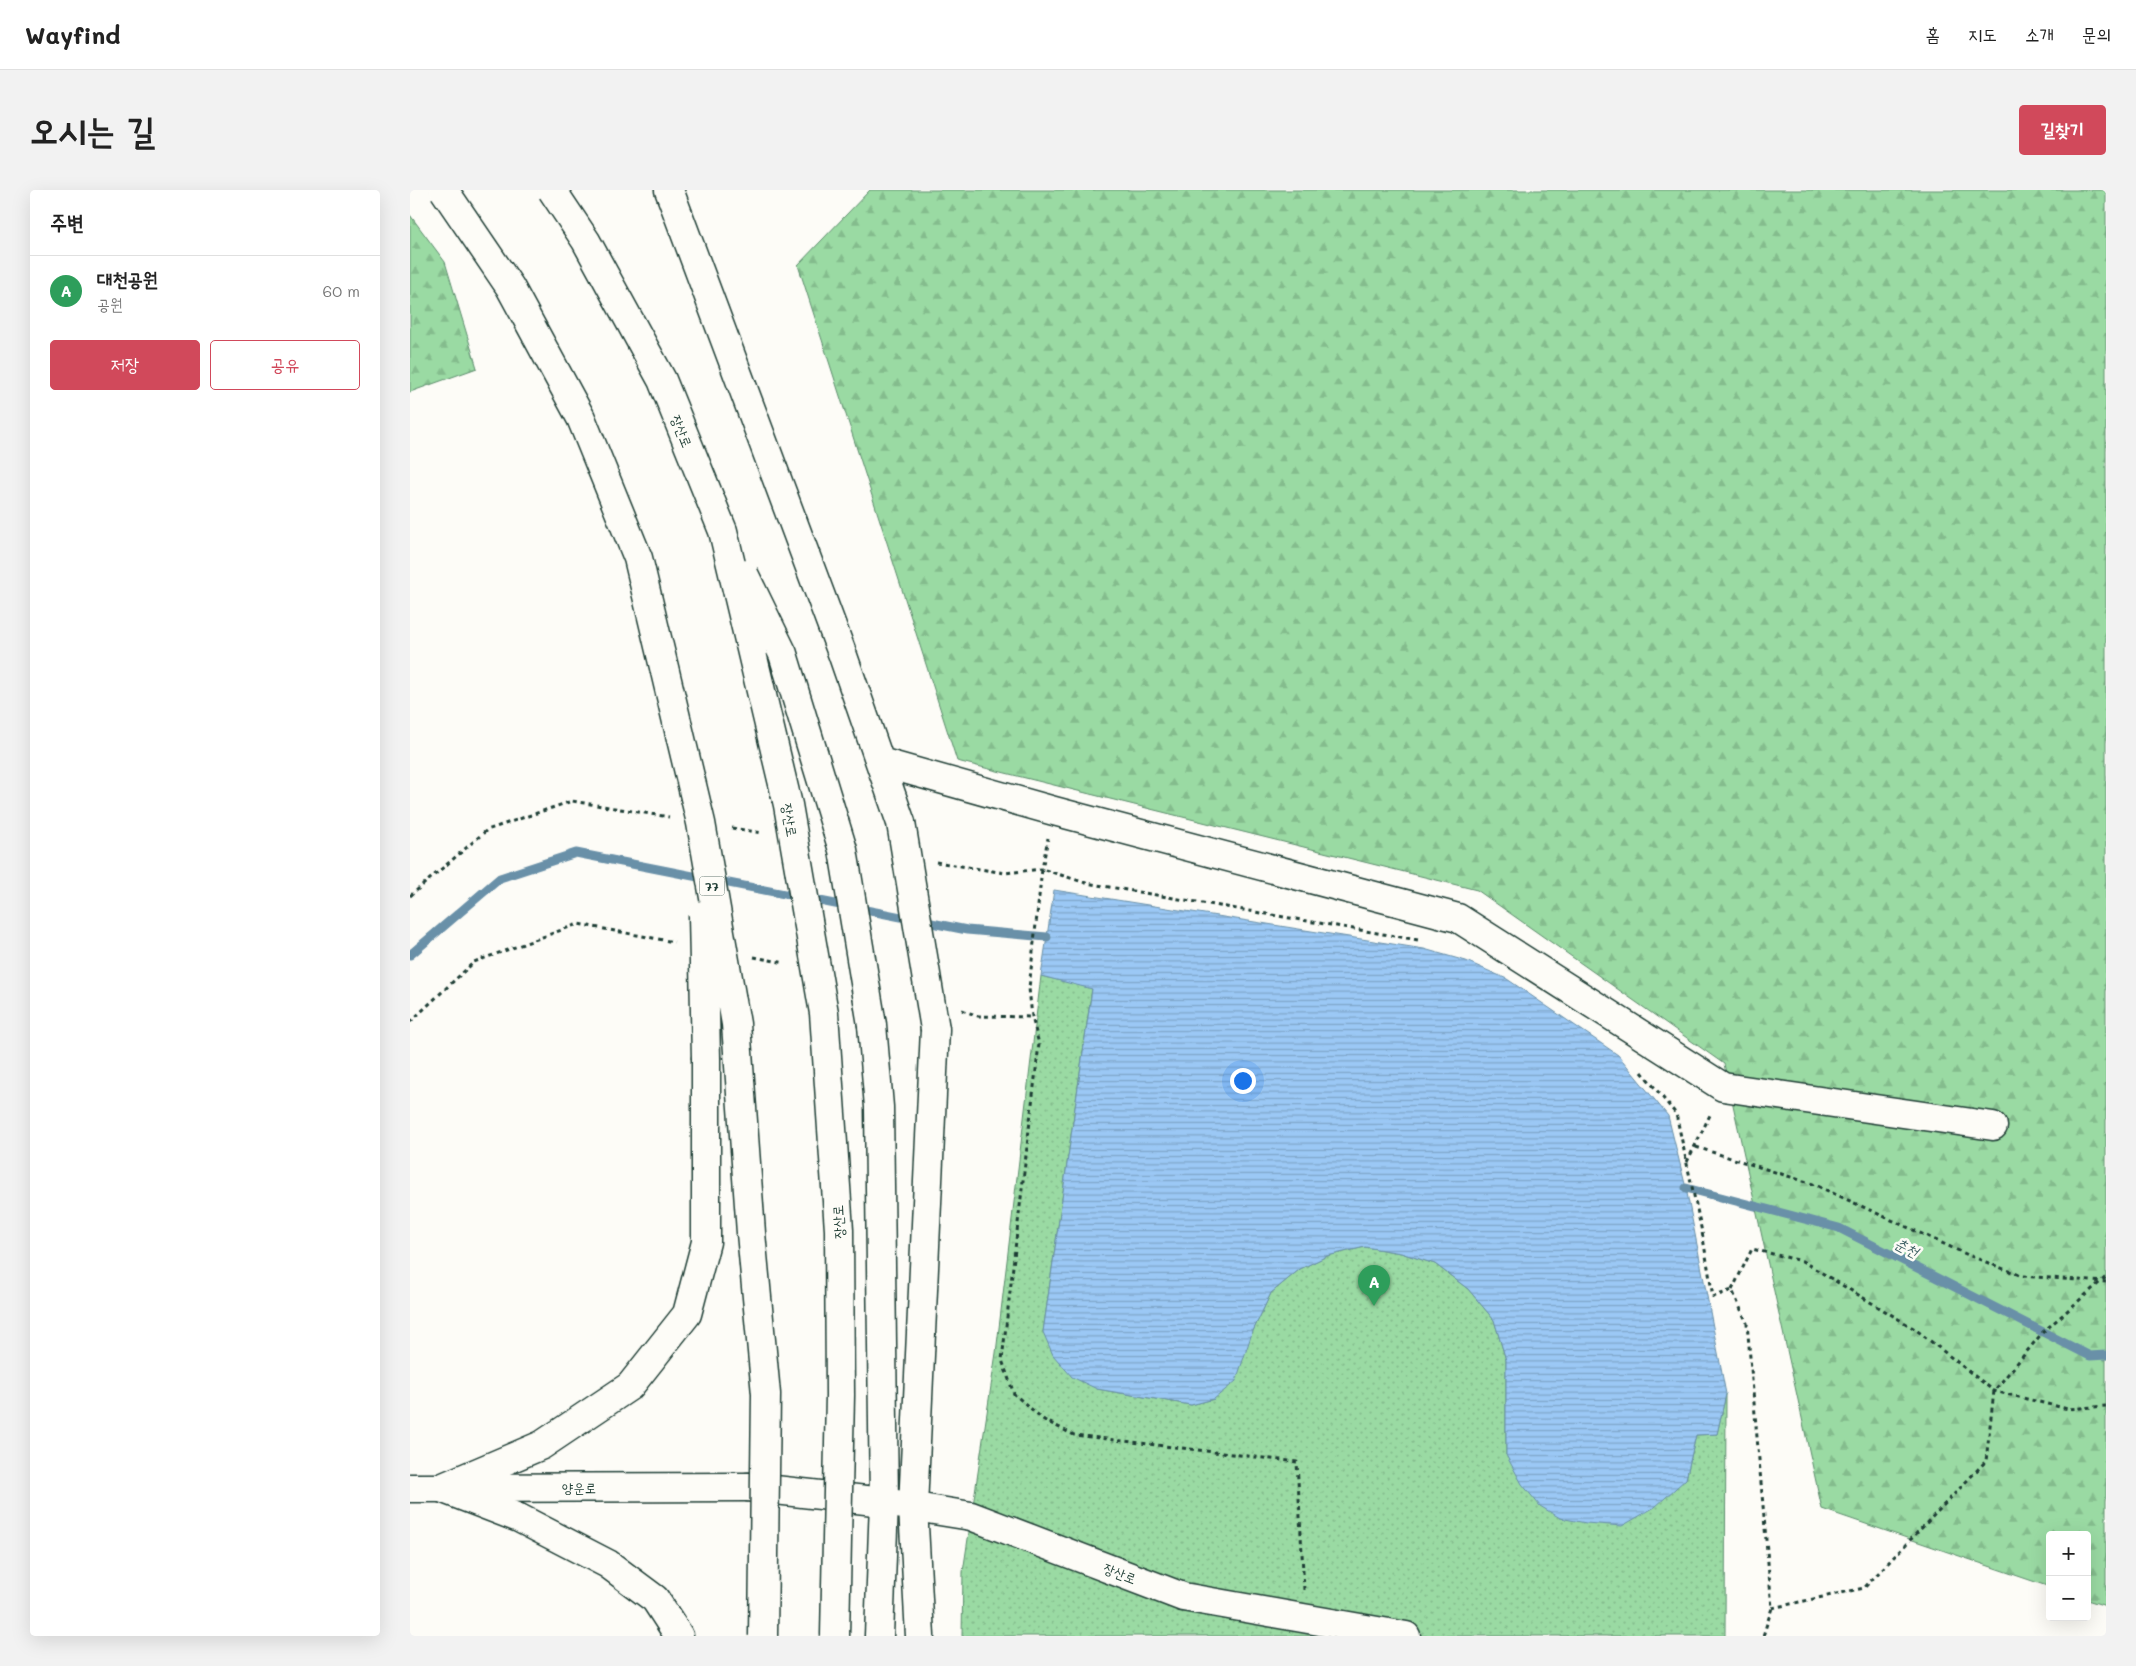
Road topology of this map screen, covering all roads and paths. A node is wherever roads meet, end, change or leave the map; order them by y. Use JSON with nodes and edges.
{"nodes":[{"id":1,"x":444,"y":190,"type":"edge"},
{"id":2,"x":552,"y":190,"type":"edge"},
{"id":3,"x":669,"y":190,"type":"edge"},
{"id":4,"x":723,"y":531,"type":"junction"},
{"id":5,"x":880,"y":762,"type":"junction"},
{"id":6,"x":1054,"y":811,"type":"junction"},
{"id":7,"x":670,"y":817,"type":"dead end"},
{"id":8,"x":701,"y":823,"type":"junction"},
{"id":9,"x":729,"y":827,"type":"dead end"},
{"id":10,"x":768,"y":834,"type":"dead end"},
{"id":11,"x":936,"y":862,"type":"dead end"},
{"id":12,"x":1042,"y":869,"type":"junction"},
{"id":13,"x":410,"y":896,"type":"edge"},
{"id":14,"x":1423,"y":941,"type":"dead end"},
{"id":15,"x":683,"y":944,"type":"dead end"},
{"id":16,"x":750,"y":956,"type":"dead end"},
{"id":17,"x":789,"y":964,"type":"dead end"},
{"id":18,"x":961,"y":1010,"type":"dead end"},
{"id":19,"x":1032,"y":1017,"type":"junction"},
{"id":20,"x":410,"y":1022,"type":"edge"},
{"id":21,"x":1636,"y":1065,"type":"dead end"},
{"id":22,"x":1723,"y":1087,"type":"junction"},
{"id":23,"x":1993,"y":1126,"type":"dead end"},
{"id":24,"x":1696,"y":1146,"type":"junction"},
{"id":25,"x":1687,"y":1162,"type":"junction"},
{"id":26,"x":2106,"y":1277,"type":"edge"},
{"id":27,"x":2098,"y":1282,"type":"junction"},
{"id":28,"x":2106,"y":1282,"type":"edge"},
{"id":29,"x":1732,"y":1290,"type":"junction"},
{"id":30,"x":1994,"y":1391,"type":"junction"},
{"id":31,"x":2106,"y":1406,"type":"edge"},
{"id":32,"x":748,"y":1487,"type":"joint"},
{"id":33,"x":410,"y":1488,"type":"edge"},
{"id":34,"x":442,"y":1488,"type":"junction"},
{"id":35,"x":884,"y":1502,"type":"junction"},
{"id":36,"x":913,"y":1507,"type":"junction"},
{"id":37,"x":1772,"y":1608,"type":"junction"},
{"id":38,"x":1306,"y":1618,"type":"junction"},
{"id":39,"x":679,"y":1636,"type":"edge"},
{"id":40,"x":763,"y":1636,"type":"edge"},
{"id":41,"x":835,"y":1636,"type":"edge"},
{"id":42,"x":880,"y":1636,"type":"edge"},
{"id":43,"x":920,"y":1636,"type":"edge"},
{"id":44,"x":1406,"y":1636,"type":"edge"},
{"id":45,"x":1763,"y":1636,"type":"edge"}],
"edges":[{"from":1,"to":8,"type":"main road","number":"77","bridge":true},
{"from":2,"to":4,"type":"main road","name":"장산로","bridge":true},
{"from":3,"to":5,"type":"main road"},
{"from":4,"to":35,"type":"main road","bridge":true},
{"from":4,"to":41,"type":"main road","name":"장산로","bridge":true},
{"from":5,"to":6,"type":"main road"},
{"from":5,"to":36,"type":"main road","bridge":true},
{"from":6,"to":12,"type":"path"},
{"from":6,"to":22,"type":"main road"},
{"from":7,"to":13,"type":"path"},
{"from":8,"to":34,"type":"main road","bridge":true},
{"from":8,"to":40,"type":"main road","number":"77","bridge":true},
{"from":9,"to":10,"type":"path"},
{"from":11,"to":12,"type":"path"},
{"from":12,"to":14,"type":"path"},
{"from":12,"to":19,"type":"path"},
{"from":15,"to":20,"type":"path"},
{"from":16,"to":17,"type":"path"},
{"from":18,"to":19,"type":"path"},
{"from":19,"to":38,"type":"path"},
{"from":21,"to":25,"type":"path"},
{"from":22,"to":23,"type":"main road"},
{"from":22,"to":24,"type":"path"},
{"from":24,"to":25,"type":"path"},
{"from":24,"to":27,"type":"path"},
{"from":25,"to":29,"type":"path"},
{"from":26,"to":27,"type":"path"},
{"from":27,"to":28,"type":"path"},
{"from":27,"to":30,"type":"path"},
{"from":29,"to":30,"type":"path"},
{"from":29,"to":37,"type":"path"},
{"from":30,"to":31,"type":"path"},
{"from":30,"to":37,"type":"path"},
{"from":32,"to":34,"type":"main road","name":"양운로"},
{"from":32,"to":35,"type":"main road","name":"장산로"},
{"from":33,"to":34,"type":"main road","name":"양운로"},
{"from":34,"to":39,"type":"main road"},
{"from":35,"to":36,"type":"main road","name":"장산로"},
{"from":35,"to":42,"type":"main road"},
{"from":36,"to":38,"type":"main road","name":"장산로"},
{"from":36,"to":43,"type":"main road"},
{"from":37,"to":45,"type":"path"},
{"from":38,"to":44,"type":"main road","name":"장산로"}]}
